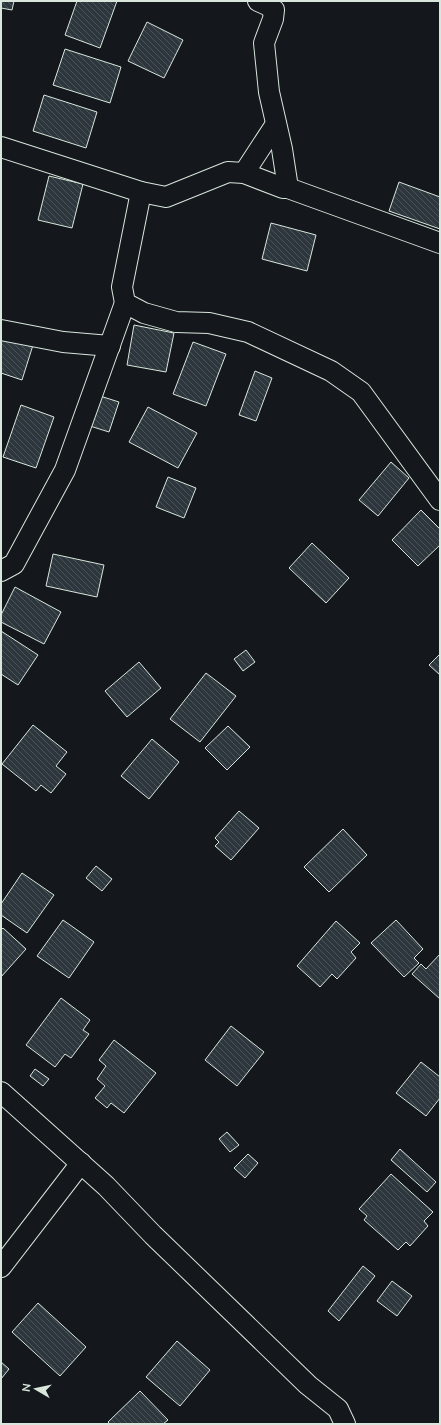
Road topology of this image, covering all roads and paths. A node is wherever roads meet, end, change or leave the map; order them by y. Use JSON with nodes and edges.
{"nodes":[{"id":1,"x":258,"y":1,"type":"edge"},
{"id":2,"x":276,"y":124,"type":"junction"},
{"id":3,"x":1,"y":147,"type":"edge"},
{"id":4,"x":244,"y":173,"type":"junction"},
{"id":5,"x":288,"y":188,"type":"junction"},
{"id":6,"x":141,"y":192,"type":"junction"},
{"id":7,"x":440,"y":244,"type":"edge"},
{"id":8,"x":125,"y":303,"type":"junction"},
{"id":9,"x":1,"y":330,"type":"edge"},
{"id":10,"x":110,"y":346,"type":"junction"},
{"id":11,"x":440,"y":500,"type":"edge"},
{"id":12,"x":1,"y":571,"type":"edge"},
{"id":13,"x":1,"y":1092,"type":"edge"},
{"id":14,"x":81,"y":1163,"type":"junction"},
{"id":15,"x":1,"y":1267,"type":"edge"},
{"id":16,"x":345,"y":1424,"type":"edge"}],
"edges":[{"from":1,"to":2,"type":"street"},
{"from":2,"to":4,"type":"street"},
{"from":2,"to":5,"type":"street"},
{"from":3,"to":6,"type":"street"},
{"from":4,"to":5,"type":"street"},
{"from":4,"to":6,"type":"street"},
{"from":5,"to":7,"type":"street"},
{"from":6,"to":8,"type":"street"},
{"from":8,"to":10,"type":"street"},
{"from":8,"to":11,"type":"street"},
{"from":9,"to":10,"type":"street"},
{"from":10,"to":12,"type":"street"},
{"from":13,"to":14,"type":"street"},
{"from":14,"to":15,"type":"street"},
{"from":14,"to":16,"type":"street"}]}
